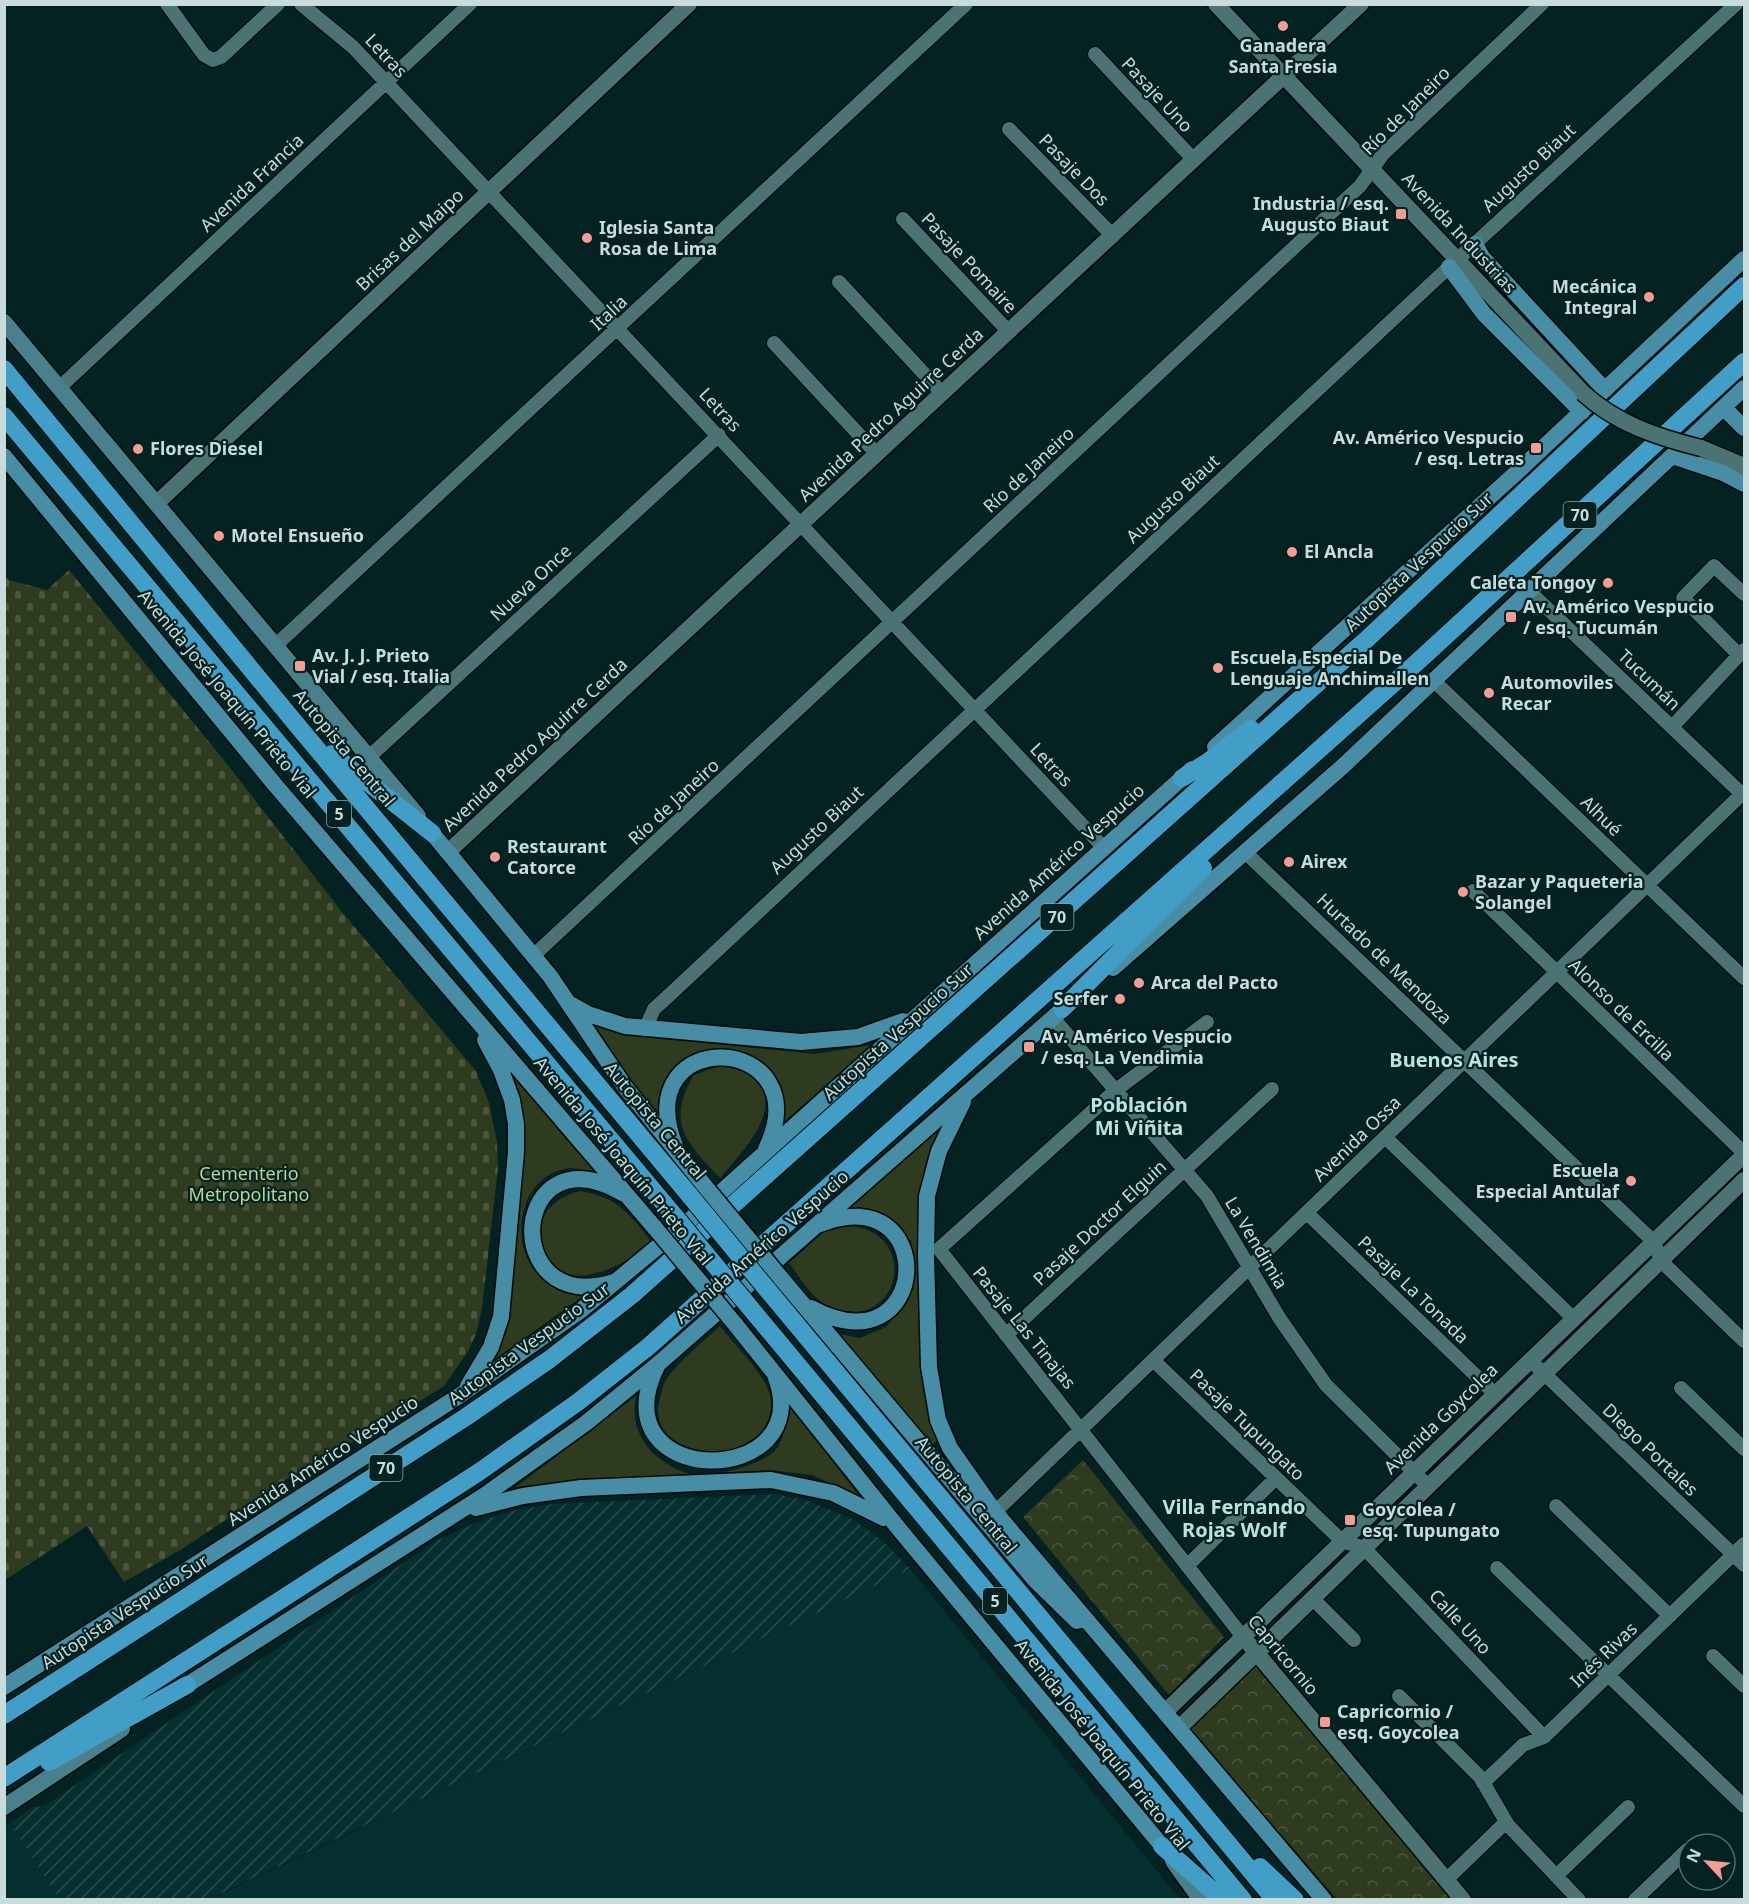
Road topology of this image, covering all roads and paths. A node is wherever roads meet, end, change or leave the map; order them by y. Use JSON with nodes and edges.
{"nodes":[{"id":1,"x":167,"y":4,"type":"edge"},
{"id":2,"x":278,"y":4,"type":"edge"},
{"id":3,"x":301,"y":4,"type":"edge"},
{"id":4,"x":470,"y":4,"type":"edge"},
{"id":5,"x":689,"y":4,"type":"edge"},
{"id":6,"x":966,"y":4,"type":"edge"},
{"id":7,"x":1216,"y":4,"type":"edge"},
{"id":8,"x":1360,"y":4,"type":"edge"},
{"id":9,"x":1542,"y":4,"type":"edge"},
{"id":10,"x":1736,"y":4,"type":"edge"},
{"id":11,"x":1095,"y":54,"type":"dead end"},
{"id":12,"x":1284,"y":77,"type":"junction"},
{"id":13,"x":387,"y":83,"type":"junction"},
{"id":14,"x":1009,"y":129,"type":"dead end"},
{"id":15,"x":1194,"y":160,"type":"junction"},
{"id":16,"x":1372,"y":170,"type":"junction"},
{"id":17,"x":490,"y":193,"type":"junction"},
{"id":18,"x":903,"y":219,"type":"dead end"},
{"id":19,"x":1113,"y":236,"type":"junction"},
{"id":20,"x":1475,"y":244,"type":"junction"},
{"id":21,"x":1744,"y":259,"type":"edge"},
{"id":22,"x":1453,"y":263,"type":"junction"},
{"id":23,"x":839,"y":282,"type":"dead end"},
{"id":24,"x":1744,"y":286,"type":"edge"},
{"id":25,"x":4,"y":322,"type":"edge"},
{"id":26,"x":620,"y":328,"type":"junction"},
{"id":27,"x":1009,"y":332,"type":"junction"},
{"id":28,"x":774,"y":343,"type":"dead end"},
{"id":29,"x":1744,"y":362,"type":"edge"},
{"id":30,"x":4,"y":369,"type":"edge"},
{"id":31,"x":59,"y":388,"type":"junction"},
{"id":32,"x":1744,"y":388,"type":"edge"},
{"id":33,"x":1605,"y":390,"type":"junction"},
{"id":34,"x":942,"y":393,"type":"junction"},
{"id":35,"x":1724,"y":408,"type":"junction"},
{"id":36,"x":1582,"y":412,"type":"junction"},
{"id":37,"x":4,"y":416,"type":"edge"},
{"id":38,"x":1744,"y":428,"type":"edge"},
{"id":39,"x":719,"y":435,"type":"junction"},
{"id":40,"x":877,"y":454,"type":"junction"},
{"id":41,"x":4,"y":456,"type":"edge"},
{"id":42,"x":1672,"y":456,"type":"junction"},
{"id":43,"x":1744,"y":466,"type":"edge"},
{"id":44,"x":1744,"y":484,"type":"edge"},
{"id":45,"x":157,"y":503,"type":"junction"},
{"id":46,"x":803,"y":524,"type":"junction"},
{"id":47,"x":1528,"y":590,"type":"junction"},
{"id":48,"x":1744,"y":594,"type":"edge"},
{"id":49,"x":893,"y":622,"type":"junction"},
{"id":50,"x":1366,"y":640,"type":"junction"},
{"id":51,"x":275,"y":646,"type":"junction"},
{"id":52,"x":1742,"y":653,"type":"edge"},
{"id":53,"x":1433,"y":680,"type":"junction"},
{"id":54,"x":976,"y":710,"type":"junction"},
{"id":55,"x":292,"y":719,"type":"junction"},
{"id":56,"x":1672,"y":727,"type":"junction"},
{"id":57,"x":369,"y":757,"type":"junction"},
{"id":58,"x":1182,"y":778,"type":"junction"},
{"id":59,"x":1744,"y":794,"type":"edge"},
{"id":60,"x":1269,"y":795,"type":"junction"},
{"id":61,"x":432,"y":833,"type":"junction"},
{"id":62,"x":1104,"y":848,"type":"junction"},
{"id":63,"x":448,"y":852,"type":"junction"},
{"id":64,"x":1245,"y":852,"type":"junction"},
{"id":65,"x":1647,"y":885,"type":"junction"},
{"id":66,"x":1473,"y":891,"type":"dead end"},
{"id":67,"x":534,"y":956,"type":"junction"},
{"id":68,"x":1557,"y":972,"type":"junction"},
{"id":69,"x":1744,"y":978,"type":"edge"},
{"id":70,"x":570,"y":1003,"type":"junction"},
{"id":71,"x":465,"y":1006,"type":"junction"},
{"id":72,"x":921,"y":1012,"type":"junction"},
{"id":73,"x":1058,"y":1013,"type":"junction"},
{"id":74,"x":1207,"y":1022,"type":"dead end"},
{"id":75,"x":645,"y":1029,"type":"junction"},
{"id":76,"x":1464,"y":1061,"type":"junction"},
{"id":77,"x":979,"y":1083,"type":"junction"},
{"id":78,"x":1272,"y":1089,"type":"dead end"},
{"id":79,"x":1116,"y":1090,"type":"junction"},
{"id":80,"x":1385,"y":1137,"type":"junction"},
{"id":81,"x":764,"y":1153,"type":"junction"},
{"id":82,"x":1744,"y":1154,"type":"edge"},
{"id":83,"x":681,"y":1157,"type":"junction"},
{"id":84,"x":1185,"y":1169,"type":"junction"},
{"id":85,"x":1724,"y":1174,"type":"junction"},
{"id":86,"x":1742,"y":1187,"type":"edge"},
{"id":87,"x":698,"y":1191,"type":"junction"},
{"id":88,"x":631,"y":1198,"type":"junction"},
{"id":89,"x":1307,"y":1213,"type":"junction"},
{"id":90,"x":811,"y":1229,"type":"junction"},
{"id":91,"x":1654,"y":1242,"type":"junction"},
{"id":92,"x":1661,"y":1261,"type":"junction"},
{"id":93,"x":1250,"y":1268,"type":"junction"},
{"id":94,"x":618,"y":1281,"type":"junction"},
{"id":95,"x":800,"y":1300,"type":"junction"},
{"id":96,"x":1573,"y":1318,"type":"junction"},
{"id":97,"x":1006,"y":1335,"type":"junction"},
{"id":98,"x":1744,"y":1341,"type":"edge"},
{"id":99,"x":1154,"y":1360,"type":"junction"},
{"id":100,"x":1530,"y":1360,"type":"junction"},
{"id":101,"x":657,"y":1365,"type":"junction"},
{"id":102,"x":772,"y":1369,"type":"junction"},
{"id":103,"x":1544,"y":1374,"type":"junction"},
{"id":104,"x":1681,"y":1388,"type":"dead end"},
{"id":105,"x":1496,"y":1394,"type":"junction"},
{"id":106,"x":459,"y":1396,"type":"junction"},
{"id":107,"x":1082,"y":1429,"type":"junction"},
{"id":108,"x":1744,"y":1449,"type":"edge"},
{"id":109,"x":1414,"y":1472,"type":"junction"},
{"id":110,"x":1276,"y":1478,"type":"junction"},
{"id":111,"x":1428,"y":1486,"type":"junction"},
{"id":112,"x":1556,"y":1506,"type":"dead end"},
{"id":113,"x":995,"y":1512,"type":"junction"},
{"id":114,"x":455,"y":1514,"type":"junction"},
{"id":115,"x":899,"y":1529,"type":"junction"},
{"id":116,"x":1342,"y":1541,"type":"junction"},
{"id":117,"x":1744,"y":1544,"type":"edge"},
{"id":118,"x":1364,"y":1548,"type":"junction"},
{"id":119,"x":1733,"y":1554,"type":"junction"},
{"id":120,"x":1744,"y":1565,"type":"edge"},
{"id":121,"x":1187,"y":1566,"type":"junction"},
{"id":122,"x":1497,"y":1568,"type":"dead end"},
{"id":123,"x":1312,"y":1598,"type":"junction"},
{"id":124,"x":1670,"y":1616,"type":"junction"},
{"id":125,"x":1243,"y":1637,"type":"junction"},
{"id":126,"x":1354,"y":1640,"type":"dead end"},
{"id":127,"x":1256,"y":1652,"type":"junction"},
{"id":128,"x":1713,"y":1656,"type":"dead end"},
{"id":129,"x":1123,"y":1661,"type":"junction"},
{"id":130,"x":1608,"y":1675,"type":"junction"},
{"id":131,"x":187,"y":1685,"type":"junction"},
{"id":132,"x":1744,"y":1686,"type":"edge"},
{"id":133,"x":4,"y":1687,"type":"edge"},
{"id":134,"x":1399,"y":1696,"type":"dead end"},
{"id":135,"x":1166,"y":1712,"type":"junction"},
{"id":136,"x":4,"y":1715,"type":"edge"},
{"id":137,"x":1179,"y":1728,"type":"junction"},
{"id":138,"x":1545,"y":1737,"type":"junction"},
{"id":139,"x":4,"y":1778,"type":"edge"},
{"id":140,"x":1483,"y":1783,"type":"junction"},
{"id":141,"x":4,"y":1784,"type":"edge"},
{"id":142,"x":1744,"y":1806,"type":"edge"},
{"id":143,"x":1628,"y":1807,"type":"dead end"},
{"id":144,"x":4,"y":1808,"type":"edge"},
{"id":145,"x":1206,"y":1817,"type":"junction"},
{"id":146,"x":1506,"y":1822,"type":"junction"},
{"id":147,"x":1162,"y":1846,"type":"junction"},
{"id":148,"x":1677,"y":1859,"type":"edge"},
{"id":149,"x":1556,"y":1876,"type":"junction"},
{"id":150,"x":1446,"y":1880,"type":"junction"},
{"id":151,"x":1200,"y":1899,"type":"edge"},
{"id":152,"x":1223,"y":1899,"type":"edge"},
{"id":153,"x":1243,"y":1899,"type":"edge"},
{"id":154,"x":1275,"y":1899,"type":"edge"},
{"id":155,"x":1295,"y":1899,"type":"edge"},
{"id":156,"x":1324,"y":1899,"type":"edge"},
{"id":157,"x":1463,"y":1899,"type":"edge"},
{"id":158,"x":1579,"y":1899,"type":"edge"},
{"id":159,"x":1635,"y":1899,"type":"edge"}],
"edges":[{"from":1,"to":2,"type":"street"},
{"from":3,"to":13,"type":"street","name":"Letras"},
{"from":4,"to":13,"type":"street","name":"Avenida Francia"},
{"from":5,"to":17,"type":"street","name":"Brisas del Maipo"},
{"from":6,"to":26,"type":"street","name":"Italia"},
{"from":7,"to":12,"type":"street","name":"Avenida Industrias"},
{"from":8,"to":12,"type":"street","name":"Avenida Pedro Aguirre Cerda"},
{"from":9,"to":16,"type":"street","name":"Río de Janeiro"},
{"from":10,"to":20,"type":"street","name":"Augusto Biaut"},
{"from":11,"to":15,"type":"street","name":"Pasaje Uno"},
{"from":12,"to":15,"type":"street","name":"Avenida Pedro Aguirre Cerda"},
{"from":12,"to":16,"type":"street","name":"Avenida Industrias"},
{"from":13,"to":17,"type":"street","name":"Letras"},
{"from":13,"to":31,"type":"street","name":"Avenida Francia"},
{"from":14,"to":19,"type":"street","name":"Pasaje Dos"},
{"from":15,"to":19,"type":"street","name":"Avenida Pedro Aguirre Cerda"},
{"from":16,"to":22,"type":"street","name":"Avenida Industrias"},
{"from":16,"to":49,"type":"street","name":"Río de Janeiro"},
{"from":17,"to":26,"type":"street","name":"Letras"},
{"from":17,"to":45,"type":"street","name":"Brisas del Maipo"},
{"from":18,"to":27,"type":"street","name":"Pasaje Pomaire"},
{"from":19,"to":27,"type":"street","name":"Avenida Pedro Aguirre Cerda"},
{"from":20,"to":22,"type":"street","name":"Augusto Biaut"},
{"from":20,"to":33,"type":"main road"},
{"from":21,"to":33,"type":"main road","name":"Avenida Américo Vespucio"},
{"from":22,"to":36,"type":"main road"},
{"from":22,"to":43,"type":"street","name":"Avenida Industrias","bridge":true},
{"from":22,"to":54,"type":"street","name":"Augusto Biaut"},
{"from":23,"to":34,"type":"street"},
{"from":24,"to":50,"type":"highway","name":"Autopista Vespucio Sur","number":"70"},
{"from":25,"to":31,"type":"main road"},
{"from":26,"to":39,"type":"street","name":"Letras"},
{"from":26,"to":51,"type":"street","name":"Italia"},
{"from":27,"to":34,"type":"street","name":"Avenida Pedro Aguirre Cerda"},
{"from":28,"to":40,"type":"street"},
{"from":29,"to":60,"type":"highway","number":"70"},
{"from":30,"to":55,"type":"highway","name":"Autopista Central","number":"5"},
{"from":31,"to":45,"type":"main road"},
{"from":32,"to":35,"type":"main road","name":"Avenida Américo Vespucio"},
{"from":33,"to":36,"type":"main road","name":"Avenida Américo Vespucio"},
{"from":34,"to":40,"type":"street","name":"Avenida Pedro Aguirre Cerda"},
{"from":35,"to":38,"type":"main road"},
{"from":35,"to":42,"type":"main road","name":"Avenida Américo Vespucio"},
{"from":36,"to":58,"type":"main road","name":"Avenida Américo Vespucio"},
{"from":37,"to":153,"type":"highway","number":"5","bridge":true},
{"from":39,"to":46,"type":"street","name":"Letras"},
{"from":39,"to":57,"type":"street","name":"Nueva Once"},
{"from":40,"to":46,"type":"street","name":"Avenida Pedro Aguirre Cerda"},
{"from":41,"to":71,"type":"main road","name":"Avenida José Joaquín Prieto Vial"},
{"from":42,"to":44,"type":"main road"},
{"from":42,"to":47,"type":"main road","name":"Avenida Américo Vespucio"},
{"from":45,"to":51,"type":"main road"},
{"from":46,"to":49,"type":"street","name":"Letras"},
{"from":46,"to":63,"type":"street","name":"Avenida Pedro Aguirre Cerda"},
{"from":47,"to":53,"type":"main road","name":"Avenida Américo Vespucio"},
{"from":47,"to":56,"type":"street","name":"Tucumán"},
{"from":48,"to":52,"type":"street"},
{"from":49,"to":54,"type":"street","name":"Letras"},
{"from":49,"to":67,"type":"street","name":"Río de Janeiro"},
{"from":50,"to":58,"type":"highway"},
{"from":50,"to":136,"type":"highway","name":"Autopista Vespucio Sur","number":"70"},
{"from":51,"to":57,"type":"main road"},
{"from":52,"to":56,"type":"street"},
{"from":53,"to":64,"type":"main road","name":"Avenida Américo Vespucio"},
{"from":53,"to":65,"type":"street","name":"Alhué"},
{"from":54,"to":62,"type":"street","name":"Letras"},
{"from":54,"to":75,"type":"street","name":"Augusto Biaut"},
{"from":55,"to":61,"type":"highway"},
{"from":55,"to":87,"type":"highway","name":"Autopista Central","number":"5"},
{"from":56,"to":59,"type":"street","name":"Tucumán"},
{"from":57,"to":61,"type":"main road"},
{"from":58,"to":62,"type":"main road","name":"Avenida Américo Vespucio"},
{"from":59,"to":65,"type":"street","name":"Avenida Ossa"},
{"from":60,"to":73,"type":"highway"},
{"from":60,"to":139,"type":"highway","number":"70"},
{"from":61,"to":63,"type":"main road"},
{"from":62,"to":72,"type":"main road","name":"Avenida Américo Vespucio"},
{"from":63,"to":67,"type":"main road"},
{"from":64,"to":73,"type":"main road","name":"Avenida Américo Vespucio"},
{"from":64,"to":76,"type":"street","name":"Hurtado de Mendoza"},
{"from":65,"to":68,"type":"street","name":"Avenida Ossa"},
{"from":65,"to":69,"type":"street","name":"Alhué"},
{"from":66,"to":68,"type":"street","name":"Alonso de Ercilla"},
{"from":67,"to":70,"type":"main road"},
{"from":68,"to":76,"type":"street","name":"Avenida Ossa"},
{"from":68,"to":82,"type":"street","name":"Alonso de Ercilla"},
{"from":70,"to":75,"type":"main road"},
{"from":70,"to":83,"type":"main road"},
{"from":71,"to":88,"type":"main road","name":"Avenida José Joaquín Prieto Vial"},
{"from":71,"to":106,"type":"main road"},
{"from":72,"to":75,"type":"main road"},
{"from":72,"to":81,"type":"main road","name":"Avenida Américo Vespucio"},
{"from":73,"to":77,"type":"main road","name":"Avenida Américo Vespucio"},
{"from":73,"to":79,"type":"street","name":"La Vendimia"},
{"from":74,"to":79,"type":"street"},
{"from":76,"to":80,"type":"street","name":"Avenida Ossa"},
{"from":76,"to":91,"type":"street","name":"Hurtado de Mendoza"},
{"from":77,"to":90,"type":"main road","name":"Avenida Américo Vespucio"},
{"from":77,"to":113,"type":"main road"},
{"from":78,"to":84,"type":"street","name":"Pasaje Doctor Elguin"},
{"from":79,"to":84,"type":"street","name":"La Vendimia"},
{"from":79,"to":97,"type":"street","name":"Pasaje Las Tinajas"},
{"from":80,"to":89,"type":"street","name":"Avenida Ossa"},
{"from":80,"to":96,"type":"street"},
{"from":81,"to":83,"type":"main road"},
{"from":81,"to":94,"type":"main road","name":"Avenida Américo Vespucio"},
{"from":82,"to":85,"type":"street","name":"Avenida Goycolea"},
{"from":83,"to":87,"type":"main road"},
{"from":84,"to":93,"type":"street","name":"La Vendimia"},
{"from":84,"to":97,"type":"street","name":"Pasaje Doctor Elguin"},
{"from":85,"to":86,"type":"street"},
{"from":85,"to":91,"type":"street","name":"Avenida Goycolea"},
{"from":86,"to":92,"type":"street"},
{"from":87,"to":95,"type":"main road","bridge":true},
{"from":87,"to":145,"type":"highway","name":"Autopista Central","number":"5","bridge":true},
{"from":88,"to":94,"type":"main road"},
{"from":88,"to":102,"type":"main road","name":"Avenida José Joaquín Prieto Vial","bridge":true},
{"from":89,"to":93,"type":"street","name":"Avenida Ossa"},
{"from":89,"to":105,"type":"street","name":"Pasaje La Tonada"},
{"from":90,"to":95,"type":"main road"},
{"from":90,"to":101,"type":"main road","name":"Avenida Américo Vespucio"},
{"from":91,"to":92,"type":"street"},
{"from":91,"to":96,"type":"street","name":"Avenida Goycolea"},
{"from":92,"to":98,"type":"street"},
{"from":92,"to":103,"type":"street"},
{"from":93,"to":99,"type":"street","name":"Avenida Ossa"},
{"from":93,"to":109,"type":"street","name":"La Vendimia"},
{"from":94,"to":106,"type":"main road","name":"Avenida Américo Vespucio"},
{"from":95,"to":129,"type":"main road"},
{"from":96,"to":100,"type":"street","name":"Avenida Goycolea"},
{"from":97,"to":107,"type":"street","name":"Pasaje Las Tinajas"},
{"from":99,"to":107,"type":"street","name":"Avenida Ossa"},
{"from":99,"to":110,"type":"street","name":"Pasaje Tupungato"},
{"from":100,"to":103,"type":"street","name":"Diego Portales"},
{"from":100,"to":105,"type":"street","name":"Avenida Goycolea"},
{"from":101,"to":102,"type":"main road"},
{"from":101,"to":114,"type":"main road","name":"Avenida Américo Vespucio"},
{"from":102,"to":115,"type":"main road","name":"Avenida José Joaquín Prieto Vial"},
{"from":103,"to":111,"type":"street"},
{"from":103,"to":119,"type":"street","name":"Diego Portales"},
{"from":104,"to":108,"type":"street"},
{"from":105,"to":109,"type":"street","name":"Avenida Goycolea"},
{"from":106,"to":133,"type":"main road","name":"Avenida Américo Vespucio"},
{"from":107,"to":113,"type":"street","name":"Avenida Ossa"},
{"from":107,"to":121,"type":"street","name":"Capricornio"},
{"from":109,"to":111,"type":"street","name":"La Vendimia"},
{"from":109,"to":116,"type":"street","name":"Avenida Goycolea"},
{"from":110,"to":116,"type":"street","name":"Pasaje Tupungato"},
{"from":110,"to":121,"type":"street"},
{"from":111,"to":118,"type":"street"},
{"from":112,"to":124,"type":"street"},
{"from":113,"to":129,"type":"main road"},
{"from":114,"to":115,"type":"main road"},
{"from":114,"to":131,"type":"main road","name":"Avenida Américo Vespucio"},
{"from":115,"to":147,"type":"main road","name":"Avenida José Joaquín Prieto Vial"},
{"from":116,"to":118,"type":"street","name":"Calle Uno"},
{"from":116,"to":125,"type":"street","name":"Avenida Goycolea"},
{"from":117,"to":119,"type":"street","name":"Inés Rivas"},
{"from":118,"to":123,"type":"street"},
{"from":118,"to":138,"type":"street","name":"Calle Uno"},
{"from":119,"to":120,"type":"street","name":"Diego Portales"},
{"from":119,"to":124,"type":"street","name":"Inés Rivas"},
{"from":121,"to":125,"type":"street","name":"Capricornio"},
{"from":122,"to":130,"type":"street"},
{"from":123,"to":126,"type":"street"},
{"from":123,"to":127,"type":"street"},
{"from":124,"to":130,"type":"street","name":"Inés Rivas"},
{"from":125,"to":127,"type":"street","name":"Capricornio"},
{"from":125,"to":135,"type":"street","name":"Avenida Goycolea"},
{"from":127,"to":137,"type":"street"},
{"from":127,"to":150,"type":"street","name":"Capricornio"},
{"from":128,"to":132,"type":"street"},
{"from":129,"to":135,"type":"main road"},
{"from":130,"to":138,"type":"street","name":"Inés Rivas"},
{"from":130,"to":142,"type":"street"},
{"from":131,"to":141,"type":"highway"},
{"from":131,"to":144,"type":"main road","name":"Avenida Américo Vespucio"},
{"from":134,"to":140,"type":"street"},
{"from":135,"to":137,"type":"main road"},
{"from":137,"to":156,"type":"main road"},
{"from":138,"to":140,"type":"street","name":"Inés Rivas"},
{"from":140,"to":146,"type":"street"},
{"from":143,"to":149,"type":"street"},
{"from":145,"to":154,"type":"highway","name":"Autopista Central","number":"5"},
{"from":145,"to":155,"type":"highway"},
{"from":146,"to":149,"type":"street"},
{"from":146,"to":150,"type":"street"},
{"from":147,"to":151,"type":"main road","name":"Avenida José Joaquín Prieto Vial"},
{"from":147,"to":152,"type":"highway"},
{"from":148,"to":159,"type":"street"},
{"from":149,"to":158,"type":"street"},
{"from":150,"to":157,"type":"street","name":"Capricornio"}]}
